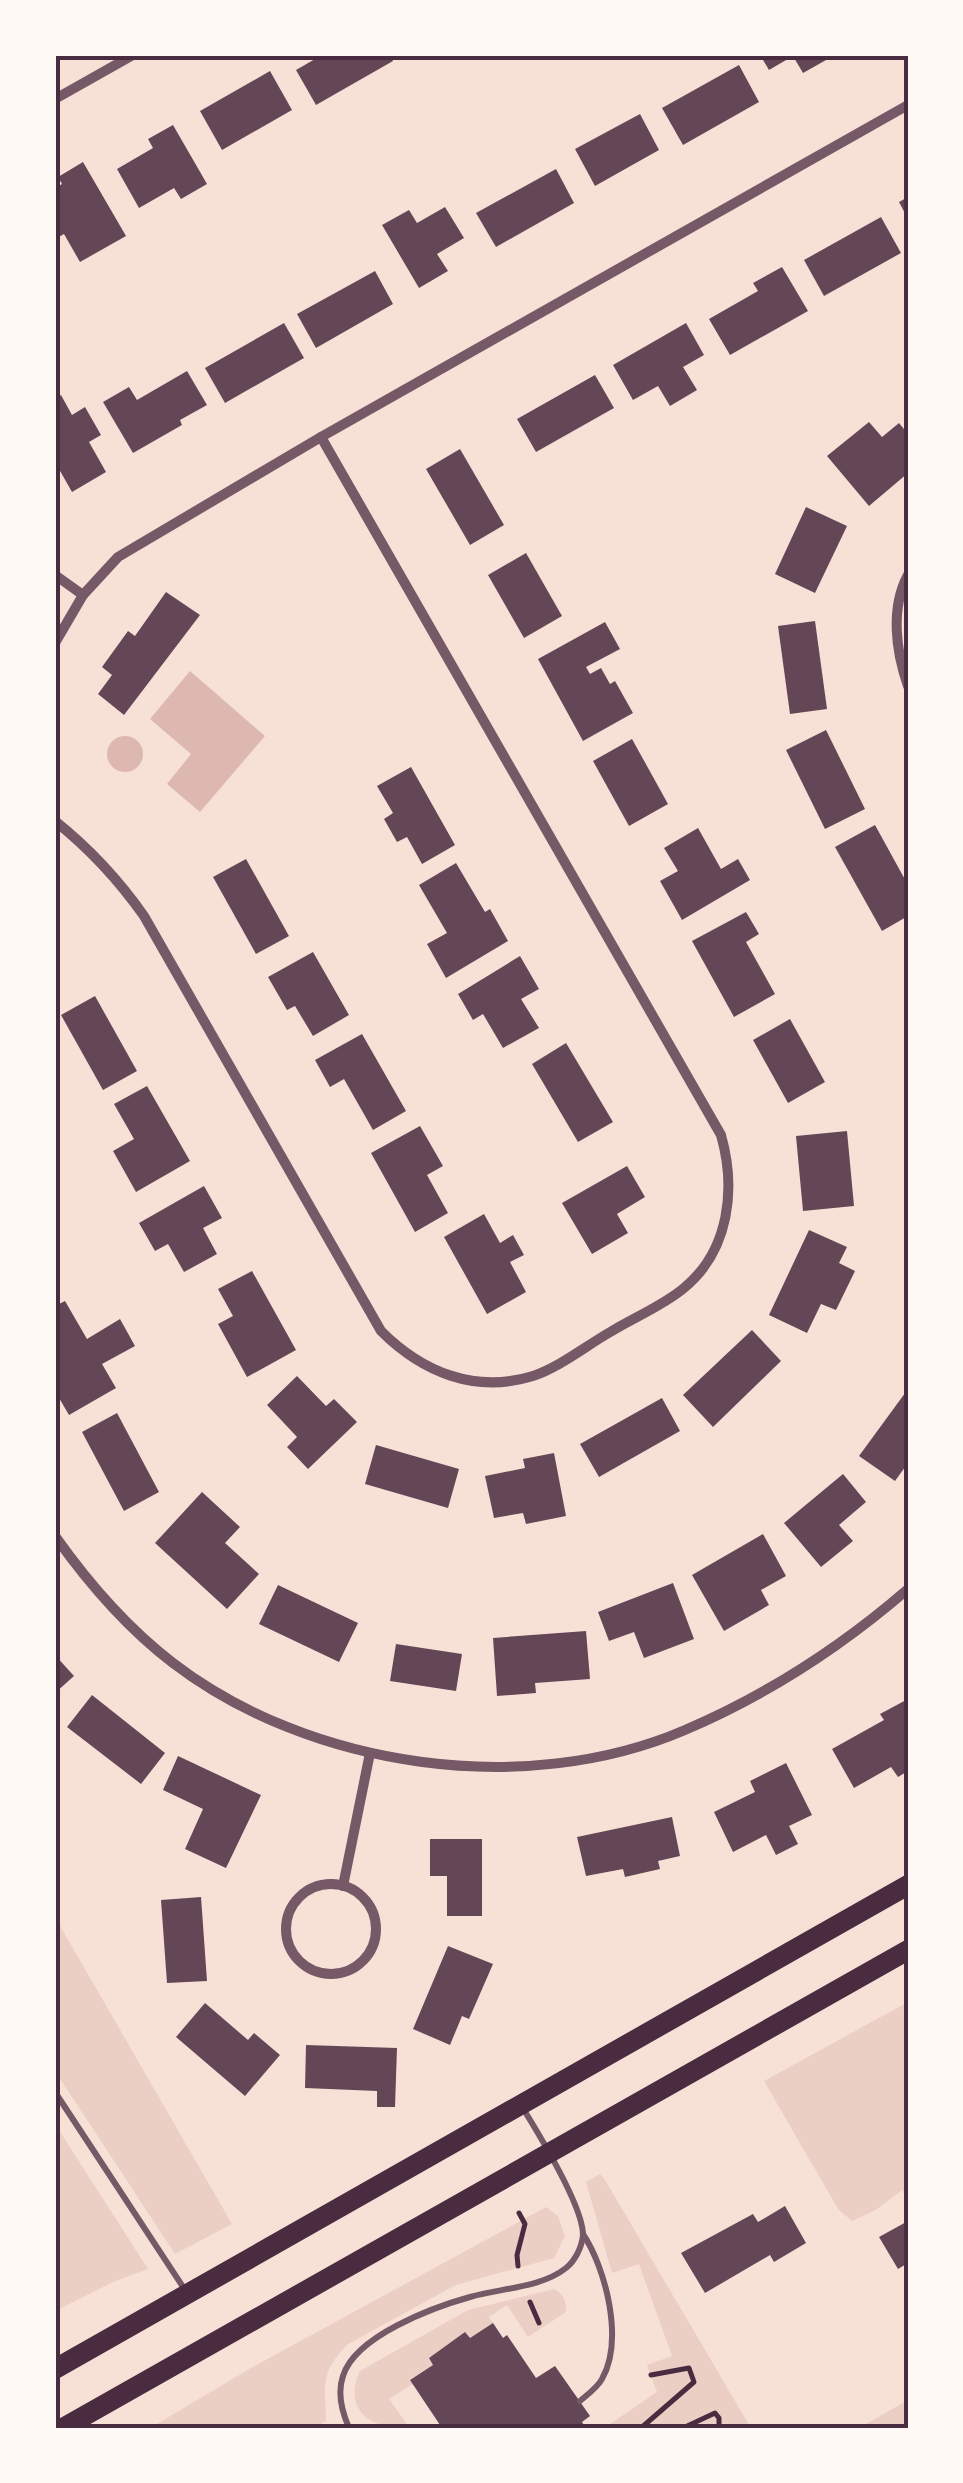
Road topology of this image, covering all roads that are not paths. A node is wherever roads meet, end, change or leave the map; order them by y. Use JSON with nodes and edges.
{"nodes":[{"id":1,"x":134,"y":55,"type":"edge"},
{"id":2,"x":55,"y":99,"type":"edge"},
{"id":3,"x":908,"y":105,"type":"edge"},
{"id":4,"x":321,"y":437,"type":"junction"},
{"id":5,"x":908,"y":575,"type":"edge"},
{"id":6,"x":55,"y":576,"type":"edge"},
{"id":7,"x":82,"y":595,"type":"junction"},
{"id":8,"x":55,"y":643,"type":"edge"},
{"id":9,"x":908,"y":686,"type":"edge"},
{"id":10,"x":55,"y":821,"type":"edge"},
{"id":11,"x":55,"y":1536,"type":"edge"},
{"id":12,"x":908,"y":1589,"type":"edge"},
{"id":13,"x":370,"y":1753,"type":"junction"},
{"id":14,"x":908,"y":1885,"type":"edge"},
{"id":15,"x":343,"y":1886,"type":"junction"},
{"id":16,"x":908,"y":1950,"type":"edge"},
{"id":17,"x":55,"y":2092,"type":"edge"},
{"id":18,"x":521,"y":2104,"type":"junction"},
{"id":19,"x":550,"y":2152,"type":"junction"},
{"id":20,"x":583,"y":2234,"type":"junction"},
{"id":21,"x":188,"y":2294,"type":"junction"},
{"id":22,"x":55,"y":2369,"type":"edge"},
{"id":23,"x":580,"y":2401,"type":"dead end"},
{"id":24,"x":64,"y":2428,"type":"edge"},
{"id":25,"x":349,"y":2428,"type":"edge"}],
"edges":[{"from":1,"to":2,"type":"street"},
{"from":3,"to":4,"type":"street"},
{"from":4,"to":7,"type":"street"},
{"from":4,"to":10,"type":"street"},
{"from":5,"to":9,"type":"street"},
{"from":6,"to":7,"type":"street"},
{"from":7,"to":8,"type":"street"},
{"from":11,"to":13,"type":"street"},
{"from":12,"to":13,"type":"street"},
{"from":13,"to":15,"type":"street"},
{"from":14,"to":18,"type":"main road"},
{"from":15,"to":15,"type":"street"},
{"from":16,"to":19,"type":"main road"},
{"from":17,"to":21,"type":"lane"},
{"from":18,"to":19,"type":"lane"},
{"from":18,"to":21,"type":"main road"},
{"from":19,"to":20,"type":"lane"},
{"from":19,"to":24,"type":"main road"},
{"from":20,"to":23,"type":"lane"},
{"from":20,"to":25,"type":"lane"},
{"from":21,"to":22,"type":"main road"}]}
